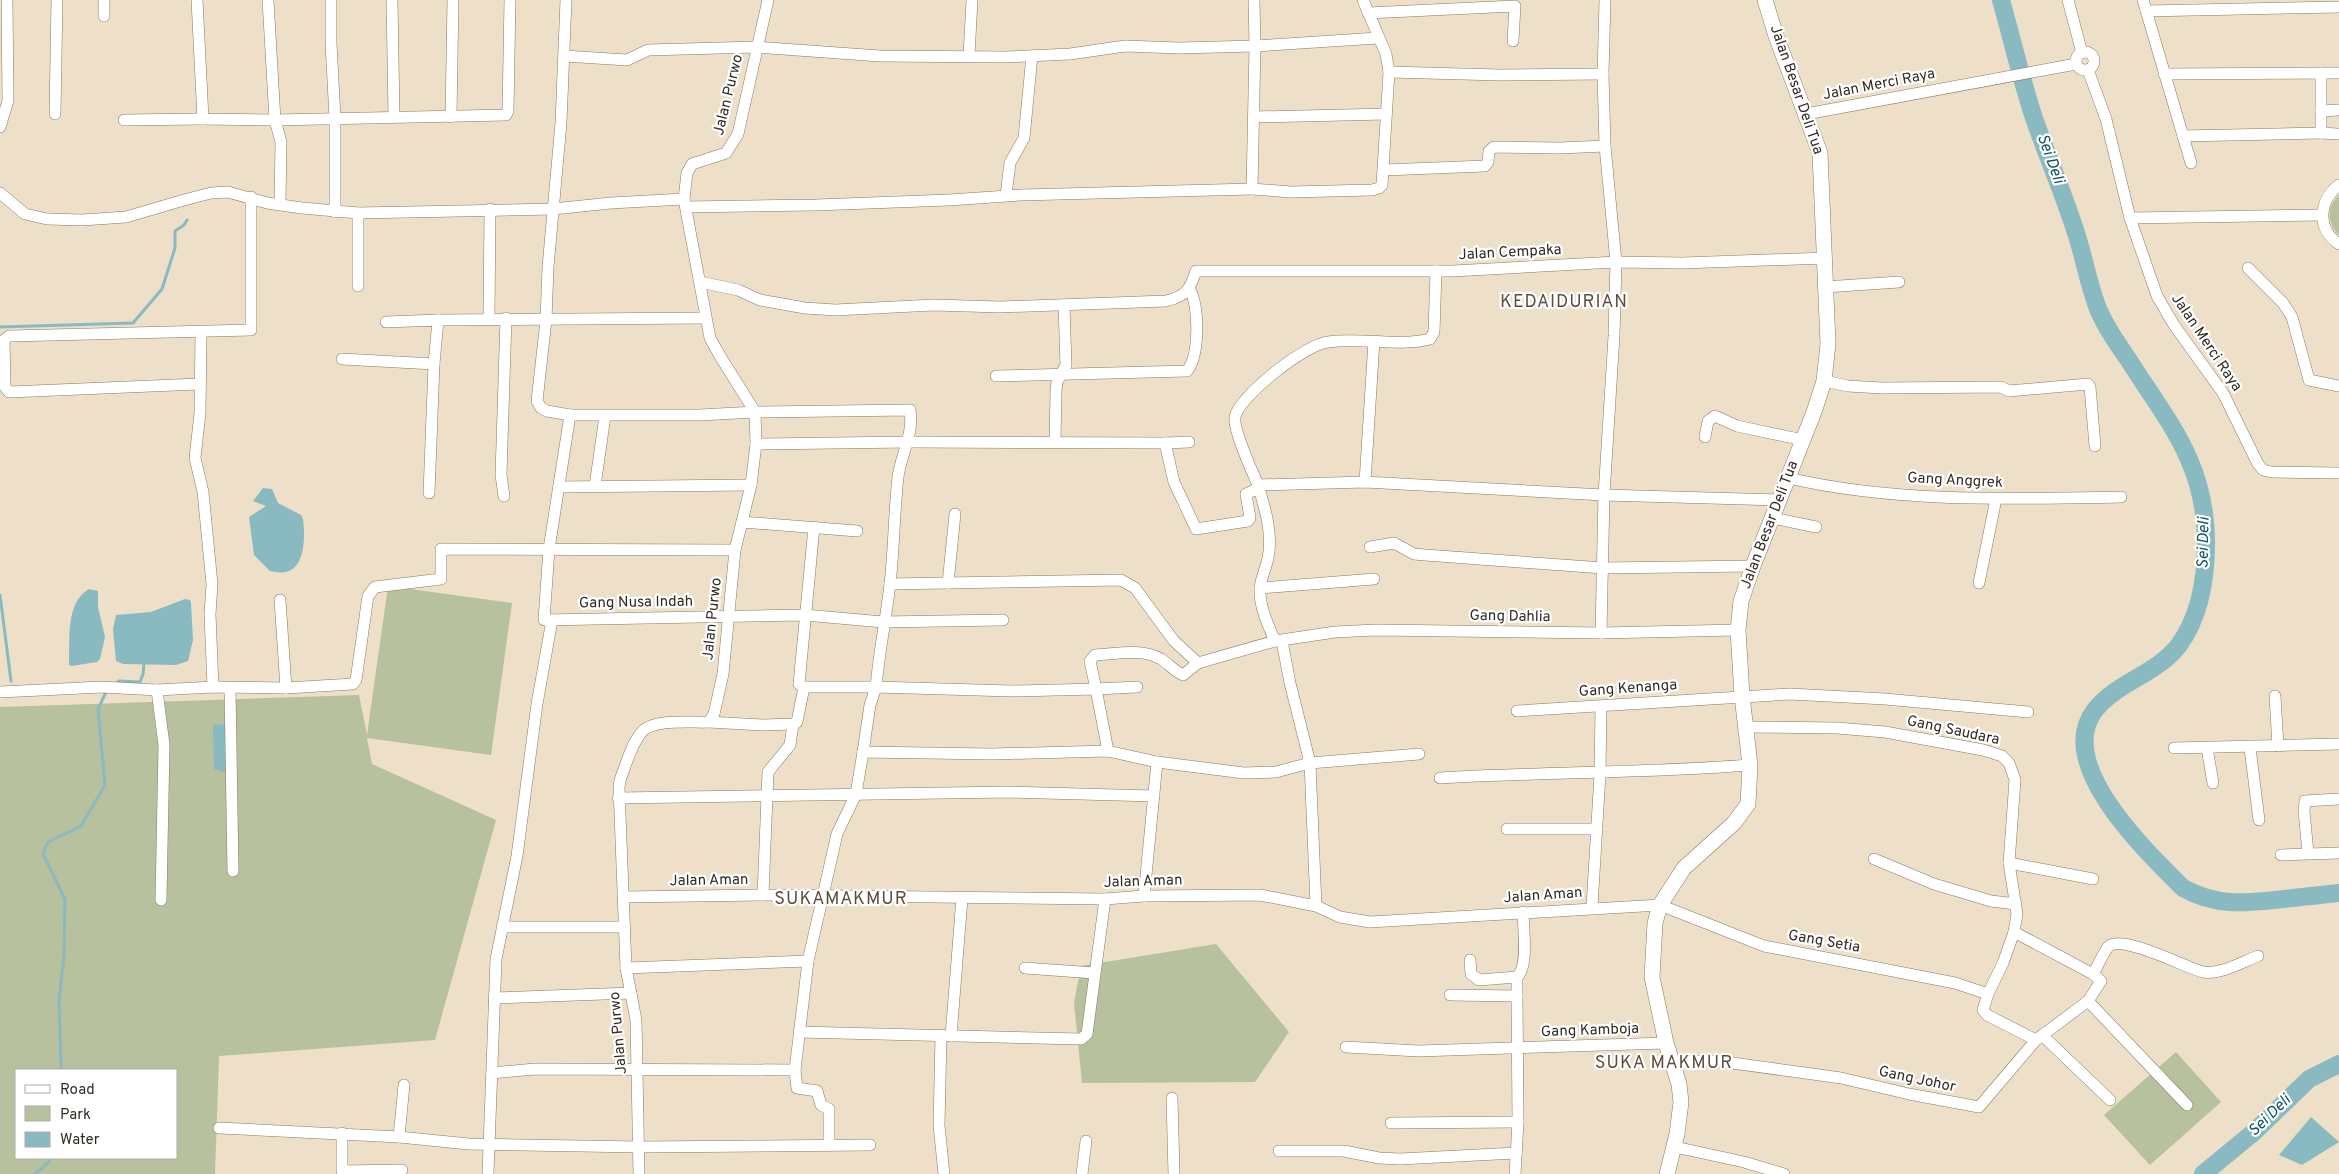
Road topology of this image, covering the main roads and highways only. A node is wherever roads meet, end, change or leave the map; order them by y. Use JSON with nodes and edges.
{"nodes":[{"id":1,"x":1765,"y":0,"type":"edge"},
{"id":2,"x":1667,"y":1174,"type":"edge"}],
"edges":[{"from":1,"to":2,"type":"main road","name":"Jalan Besar Deli Tua"}]}
